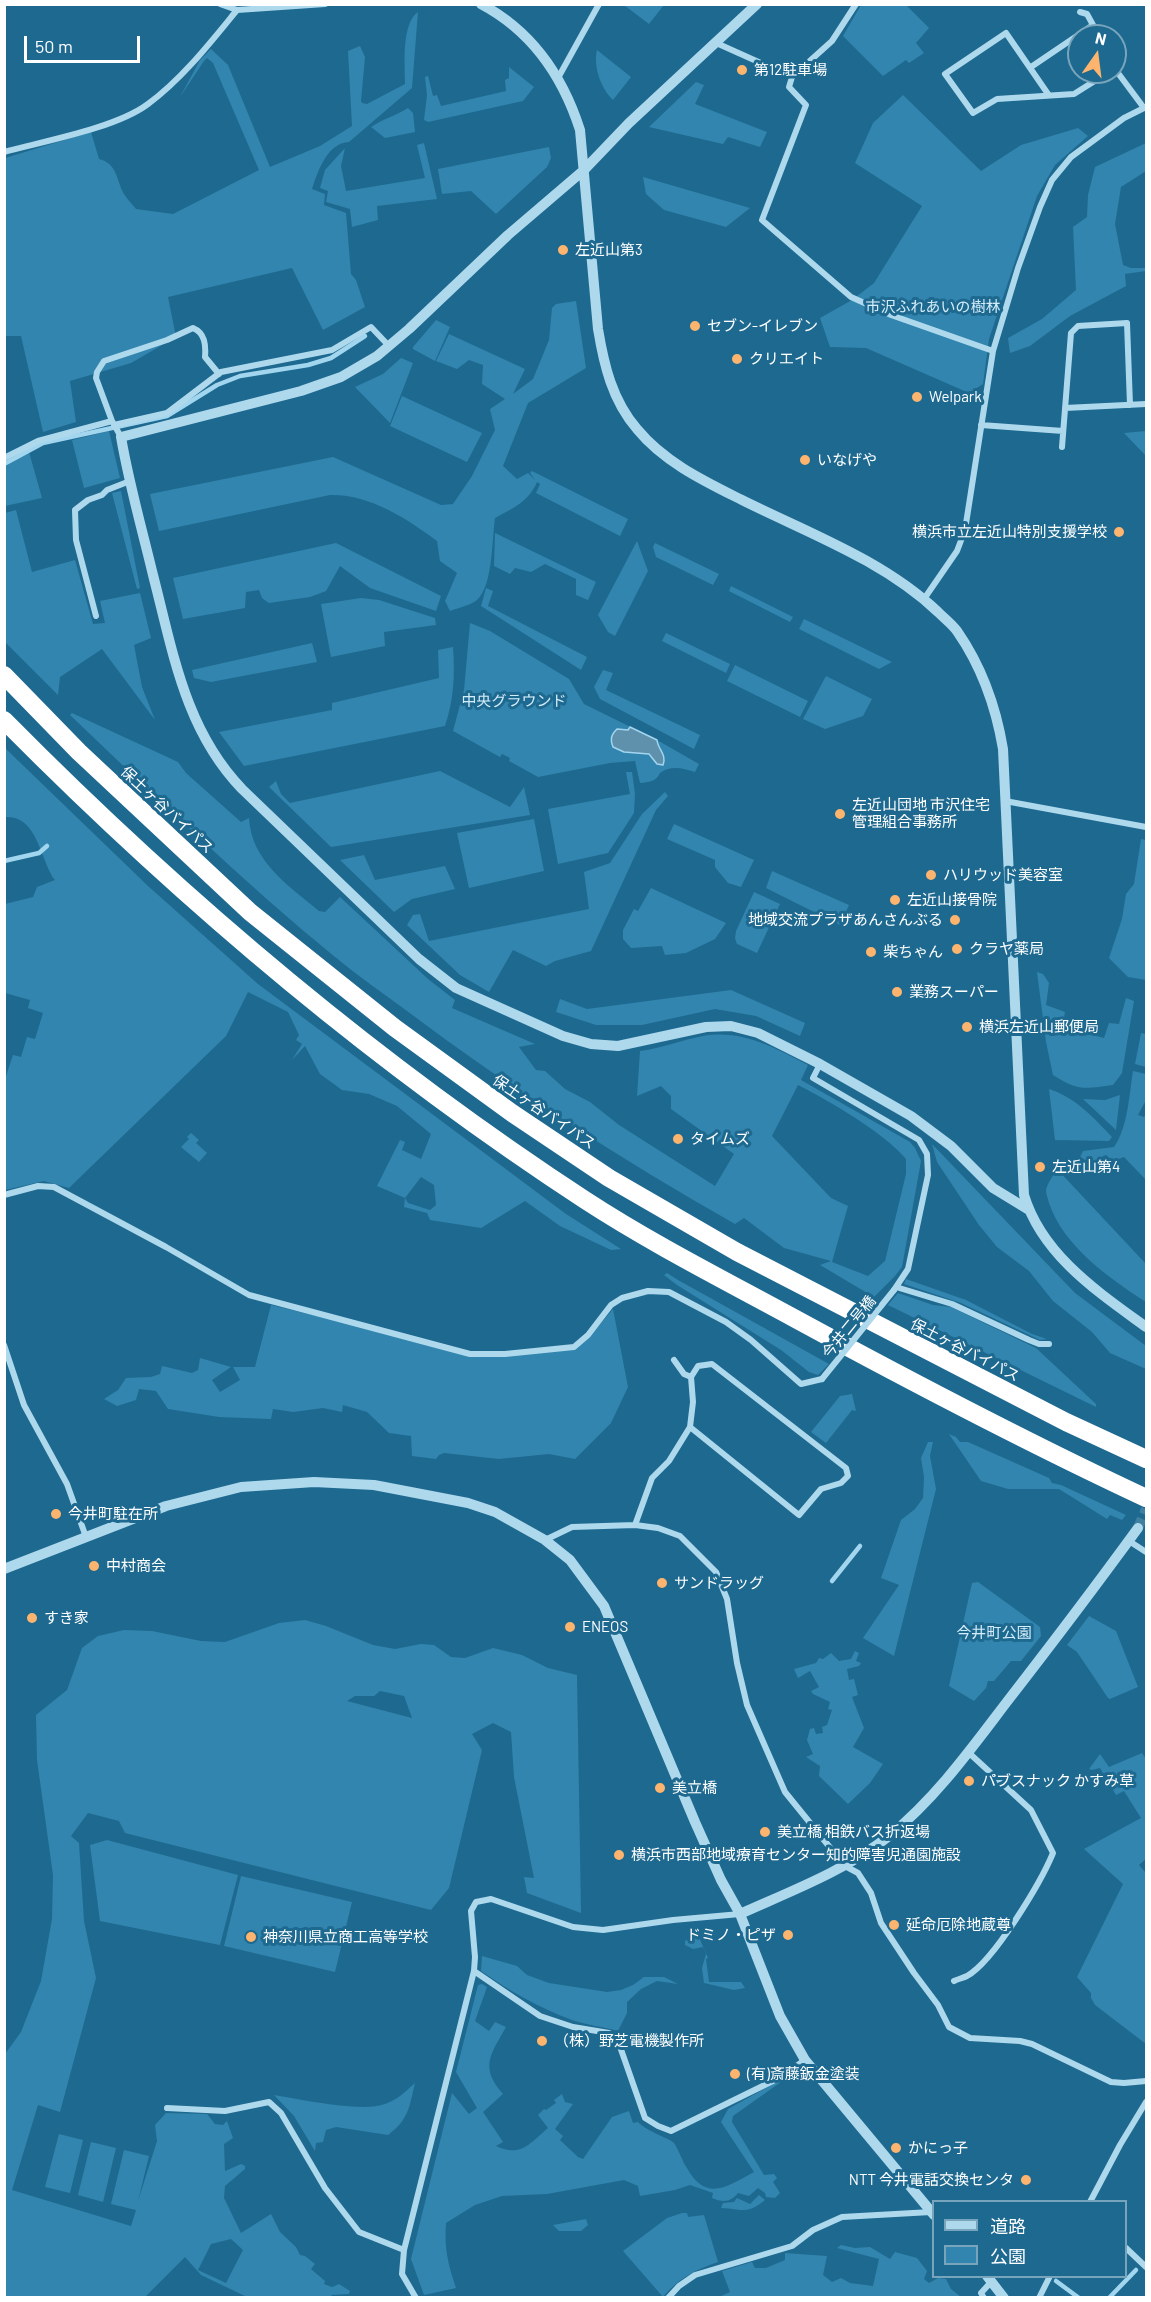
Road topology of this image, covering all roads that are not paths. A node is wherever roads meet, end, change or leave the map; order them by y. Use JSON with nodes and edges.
{"nodes":[{"id":1,"x":220,"y":4,"type":"edge"},
{"id":2,"x":325,"y":4,"type":"edge"},
{"id":3,"x":480,"y":4,"type":"edge"},
{"id":4,"x":599,"y":4,"type":"edge"},
{"id":5,"x":757,"y":4,"type":"edge"},
{"id":6,"x":856,"y":4,"type":"edge"},
{"id":7,"x":237,"y":10,"type":"junction"},
{"id":8,"x":1080,"y":12,"type":"dead end"},
{"id":9,"x":714,"y":42,"type":"junction"},
{"id":10,"x":1031,"y":67,"type":"junction"},
{"id":11,"x":792,"y":77,"type":"junction"},
{"id":12,"x":558,"y":78,"type":"junction"},
{"id":13,"x":1090,"y":84,"type":"edge"},
{"id":14,"x":1127,"y":84,"type":"edge"},
{"id":15,"x":1048,"y":94,"type":"junction"},
{"id":16,"x":1145,"y":108,"type":"edge"},
{"id":17,"x":4,"y":152,"type":"edge"},
{"id":18,"x":584,"y":170,"type":"junction"},
{"id":19,"x":389,"y":346,"type":"junction"},
{"id":20,"x":993,"y":351,"type":"junction"},
{"id":21,"x":219,"y":374,"type":"junction"},
{"id":22,"x":1146,"y":404,"type":"edge"},
{"id":23,"x":1130,"y":405,"type":"junction"},
{"id":24,"x":1065,"y":408,"type":"junction"},
{"id":25,"x":113,"y":423,"type":"junction"},
{"id":26,"x":981,"y":425,"type":"junction"},
{"id":27,"x":1063,"y":431,"type":"junction"},
{"id":28,"x":121,"y":437,"type":"junction"},
{"id":29,"x":1062,"y":447,"type":"dead end"},
{"id":30,"x":4,"y":458,"type":"edge"},
{"id":31,"x":129,"y":481,"type":"junction"},
{"id":32,"x":924,"y":599,"type":"junction"},
{"id":33,"x":96,"y":615,"type":"dead end"},
{"id":34,"x":4,"y":675,"type":"edge"},
{"id":35,"x":4,"y":720,"type":"edge"},
{"id":36,"x":1005,"y":801,"type":"junction"},
{"id":37,"x":1146,"y":828,"type":"edge"},
{"id":38,"x":820,"y":1064,"type":"junction"},
{"id":39,"x":4,"y":1195,"type":"edge"},
{"id":40,"x":1029,"y":1210,"type":"junction"},
{"id":41,"x":895,"y":1288,"type":"junction"},
{"id":42,"x":1146,"y":1327,"type":"edge"},
{"id":43,"x":1049,"y":1344,"type":"dead end"},
{"id":44,"x":4,"y":1345,"type":"edge"},
{"id":45,"x":674,"y":1360,"type":"dead end"},
{"id":46,"x":13,"y":1374,"type":"junction"},
{"id":47,"x":4,"y":1375,"type":"edge"},
{"id":48,"x":691,"y":1377,"type":"junction"},
{"id":49,"x":690,"y":1427,"type":"junction"},
{"id":50,"x":1146,"y":1459,"type":"edge"},
{"id":51,"x":1146,"y":1498,"type":"edge"},
{"id":52,"x":635,"y":1525,"type":"junction"},
{"id":53,"x":1138,"y":1528,"type":"tunnel mouth"},
{"id":54,"x":86,"y":1537,"type":"junction"},
{"id":55,"x":545,"y":1540,"type":"junction"},
{"id":56,"x":1129,"y":1541,"type":"junction"},
{"id":57,"x":1146,"y":1552,"type":"edge"},
{"id":58,"x":4,"y":1569,"type":"edge"},
{"id":59,"x":968,"y":1752,"type":"junction"},
{"id":60,"x":845,"y":1866,"type":"junction"},
{"id":61,"x":740,"y":1914,"type":"junction"},
{"id":62,"x":474,"y":1971,"type":"junction"},
{"id":63,"x":954,"y":1981,"type":"dead end"},
{"id":64,"x":804,"y":2060,"type":"junction"},
{"id":65,"x":1146,"y":2081,"type":"edge"},
{"id":66,"x":1146,"y":2102,"type":"edge"},
{"id":67,"x":167,"y":2108,"type":"dead end"},
{"id":68,"x":1091,"y":2200,"type":"edge"},
{"id":69,"x":932,"y":2213,"type":"edge"},
{"id":70,"x":404,"y":2250,"type":"junction"},
{"id":71,"x":1127,"y":2250,"type":"edge"},
{"id":72,"x":1146,"y":2267,"type":"edge"},
{"id":73,"x":1049,"y":2278,"type":"edge"},
{"id":74,"x":989,"y":2279,"type":"edge"},
{"id":75,"x":416,"y":2298,"type":"edge"},
{"id":76,"x":668,"y":2298,"type":"edge"},
{"id":77,"x":984,"y":2298,"type":"edge"},
{"id":78,"x":1004,"y":2298,"type":"edge"},
{"id":79,"x":1039,"y":2298,"type":"edge"}],
"edges":[{"from":1,"to":7,"type":"street"},
{"from":2,"to":7,"type":"street"},
{"from":3,"to":12,"type":"street"},
{"from":4,"to":12,"type":"street"},
{"from":5,"to":9,"type":"street"},
{"from":6,"to":11,"type":"street"},
{"from":7,"to":17,"type":"street"},
{"from":8,"to":10,"type":"street"},
{"from":9,"to":11,"type":"street"},
{"from":9,"to":18,"type":"street"},
{"from":10,"to":15,"type":"street"},
{"from":10,"to":15,"type":"street"},
{"from":11,"to":20,"type":"street"},
{"from":12,"to":18,"type":"street"},
{"from":13,"to":15,"type":"street"},
{"from":14,"to":16,"type":"street"},
{"from":16,"to":20,"type":"street"},
{"from":18,"to":19,"type":"street"},
{"from":18,"to":32,"type":"street"},
{"from":19,"to":21,"type":"street"},
{"from":19,"to":28,"type":"street"},
{"from":20,"to":26,"type":"street"},
{"from":21,"to":25,"type":"street"},
{"from":21,"to":25,"type":"street"},
{"from":22,"to":23,"type":"street"},
{"from":23,"to":24,"type":"street"},
{"from":23,"to":24,"type":"street"},
{"from":24,"to":27,"type":"street"},
{"from":25,"to":28,"type":"street"},
{"from":25,"to":30,"type":"street"},
{"from":26,"to":27,"type":"street"},
{"from":26,"to":32,"type":"street"},
{"from":27,"to":29,"type":"street"},
{"from":28,"to":31,"type":"street"},
{"from":31,"to":33,"type":"street"},
{"from":31,"to":38,"type":"street"},
{"from":32,"to":36,"type":"street"},
{"from":34,"to":50,"type":"highway","name":"保土ヶ谷バイパス"},
{"from":35,"to":51,"type":"highway"},
{"from":36,"to":37,"type":"street"},
{"from":36,"to":40,"type":"street"},
{"from":38,"to":40,"type":"street"},
{"from":38,"to":41,"type":"street","name":"今井二号橋"},
{"from":39,"to":41,"type":"street","name":"今井二号橋","bridge":true},
{"from":40,"to":42,"type":"street"},
{"from":41,"to":43,"type":"street"},
{"from":44,"to":46,"type":"street"},
{"from":45,"to":48,"type":"street"},
{"from":46,"to":47,"type":"street"},
{"from":46,"to":54,"type":"street"},
{"from":48,"to":49,"type":"street"},
{"from":48,"to":49,"type":"street"},
{"from":49,"to":52,"type":"street"},
{"from":52,"to":55,"type":"street"},
{"from":52,"to":60,"type":"street"},
{"from":53,"to":56,"type":"street"},
{"from":54,"to":55,"type":"street"},
{"from":54,"to":58,"type":"street"},
{"from":55,"to":61,"type":"street"},
{"from":56,"to":57,"type":"street"},
{"from":56,"to":59,"type":"street"},
{"from":59,"to":60,"type":"street"},
{"from":59,"to":63,"type":"street"},
{"from":60,"to":61,"type":"street"},
{"from":60,"to":65,"type":"street"},
{"from":61,"to":62,"type":"street"},
{"from":61,"to":64,"type":"street"},
{"from":62,"to":64,"type":"street"},
{"from":62,"to":70,"type":"street"},
{"from":64,"to":69,"type":"street"},
{"from":66,"to":68,"type":"street"},
{"from":67,"to":70,"type":"street"},
{"from":69,"to":76,"type":"street"},
{"from":70,"to":75,"type":"street"},
{"from":71,"to":72,"type":"street"},
{"from":73,"to":79,"type":"street"},
{"from":74,"to":77,"type":"street"},
{"from":74,"to":78,"type":"street"}]}
